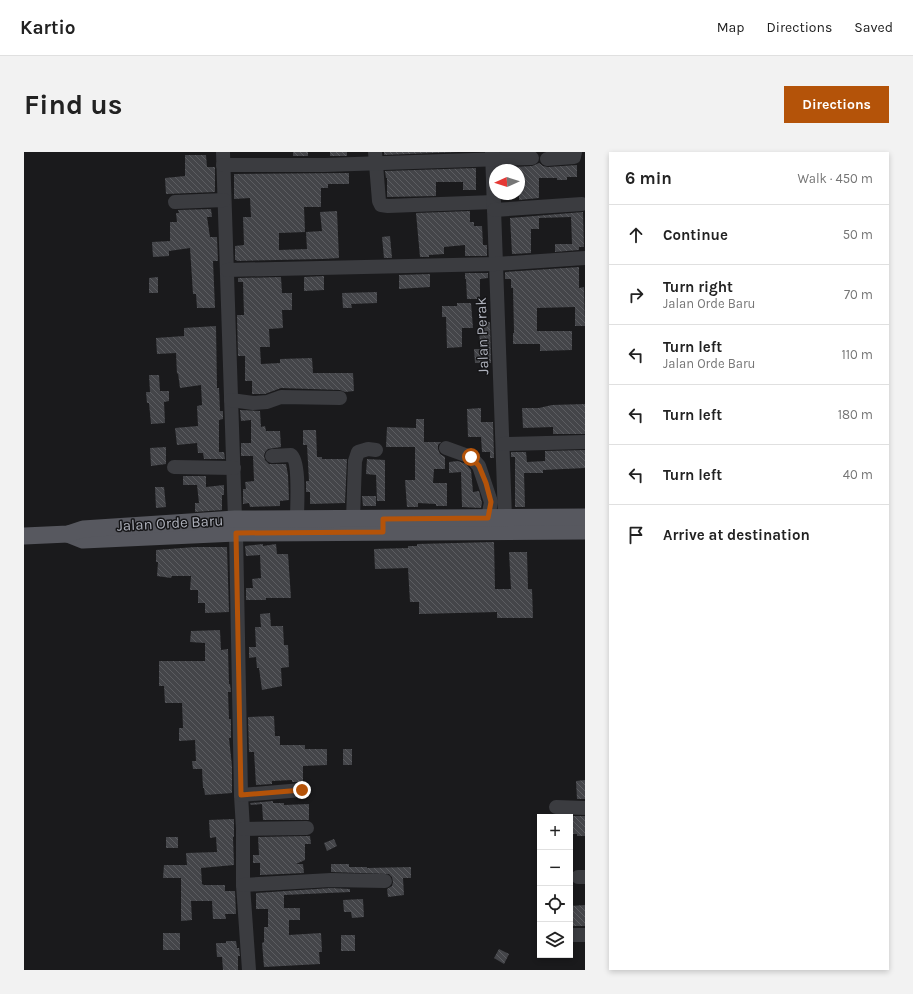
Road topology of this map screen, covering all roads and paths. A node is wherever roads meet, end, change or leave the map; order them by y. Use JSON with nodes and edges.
{"nodes":[{"id":1,"x":576,"y":152,"type":"edge"},
{"id":2,"x":492,"y":156,"type":"edge"},
{"id":3,"x":375,"y":158,"type":"edge"},
{"id":4,"x":532,"y":158,"type":"dead end"},
{"id":5,"x":223,"y":159,"type":"edge"},
{"id":6,"x":547,"y":160,"type":"dead end"},
{"id":7,"x":224,"y":200,"type":"junction"},
{"id":8,"x":175,"y":202,"type":"dead end"},
{"id":9,"x":582,"y":204,"type":"dead end"},
{"id":10,"x":494,"y":206,"type":"junction"},
{"id":11,"x":585,"y":258,"type":"edge"},
{"id":12,"x":496,"y":264,"type":"junction"},
{"id":13,"x":227,"y":270,"type":"junction"},
{"id":14,"x":340,"y":398,"type":"dead end"},
{"id":15,"x":231,"y":400,"type":"junction"},
{"id":16,"x":585,"y":442,"type":"edge"},
{"id":17,"x":503,"y":444,"type":"junction"},
{"id":18,"x":446,"y":448,"type":"dead end"},
{"id":19,"x":376,"y":450,"type":"dead end"},
{"id":20,"x":272,"y":456,"type":"dead end"},
{"id":21,"x":174,"y":467,"type":"dead end"},
{"id":22,"x":234,"y":468,"type":"junction"},
{"id":23,"x":585,"y":517,"type":"edge"},
{"id":24,"x":488,"y":518,"type":"junction"},
{"id":25,"x":505,"y":518,"type":"junction"},
{"id":26,"x":297,"y":519,"type":"junction"},
{"id":27,"x":353,"y":519,"type":"junction"},
{"id":28,"x":383,"y":525,"type":"junction"},
{"id":29,"x":236,"y":526,"type":"junction"},
{"id":30,"x":585,"y":531,"type":"edge"},
{"id":31,"x":24,"y":536,"type":"edge"},
{"id":32,"x":302,"y":790,"type":"dead end"},
{"id":33,"x":241,"y":795,"type":"junction"},
{"id":34,"x":556,"y":808,"type":"dead end"},
{"id":35,"x":585,"y":808,"type":"edge"},
{"id":36,"x":307,"y":828,"type":"dead end"},
{"id":37,"x":243,"y":829,"type":"junction"},
{"id":38,"x":385,"y":881,"type":"dead end"},
{"id":39,"x":243,"y":886,"type":"junction"},
{"id":40,"x":585,"y":934,"type":"edge"},
{"id":41,"x":573,"y":935,"type":"edge"},
{"id":42,"x":249,"y":970,"type":"edge"}],
"edges":[{"from":1,"to":6,"type":"street"},
{"from":2,"to":3,"type":"street"},
{"from":2,"to":4,"type":"street"},
{"from":2,"to":10,"type":"street","name":"Jalan Perak"},
{"from":3,"to":5,"type":"street"},
{"from":3,"to":10,"type":"street"},
{"from":5,"to":7,"type":"street"},
{"from":7,"to":8,"type":"street"},
{"from":7,"to":13,"type":"street"},
{"from":9,"to":10,"type":"street"},
{"from":10,"to":12,"type":"street","name":"Jalan Perak"},
{"from":11,"to":12,"type":"street"},
{"from":12,"to":13,"type":"street"},
{"from":12,"to":17,"type":"street","name":"Jalan Perak"},
{"from":13,"to":15,"type":"street"},
{"from":14,"to":15,"type":"street"},
{"from":15,"to":22,"type":"street"},
{"from":16,"to":17,"type":"street"},
{"from":17,"to":25,"type":"street","name":"Jalan Perak"},
{"from":18,"to":24,"type":"street"},
{"from":19,"to":27,"type":"street"},
{"from":20,"to":26,"type":"street"},
{"from":21,"to":22,"type":"street"},
{"from":22,"to":29,"type":"street"},
{"from":23,"to":25,"type":"main road","name":"Jalan Orde Baru"},
{"from":24,"to":25,"type":"main road","name":"Jalan Orde Baru"},
{"from":24,"to":28,"type":"main road","name":"Jalan Orde Baru"},
{"from":26,"to":27,"type":"main road","name":"Jalan Orde Baru"},
{"from":26,"to":29,"type":"main road","name":"Jalan Orde Baru"},
{"from":27,"to":28,"type":"main road","name":"Jalan Orde Baru"},
{"from":28,"to":29,"type":"main road","name":"Jalan Orde Baru"},
{"from":28,"to":30,"type":"main road","name":"Jalan Orde Baru"},
{"from":29,"to":31,"type":"main road","name":"Jalan Orde Baru"},
{"from":29,"to":33,"type":"street"},
{"from":32,"to":33,"type":"street"},
{"from":33,"to":37,"type":"street"},
{"from":34,"to":35,"type":"street"},
{"from":36,"to":37,"type":"street"},
{"from":37,"to":39,"type":"street"},
{"from":38,"to":39,"type":"street"},
{"from":39,"to":42,"type":"street"},
{"from":40,"to":41,"type":"street"}]}
